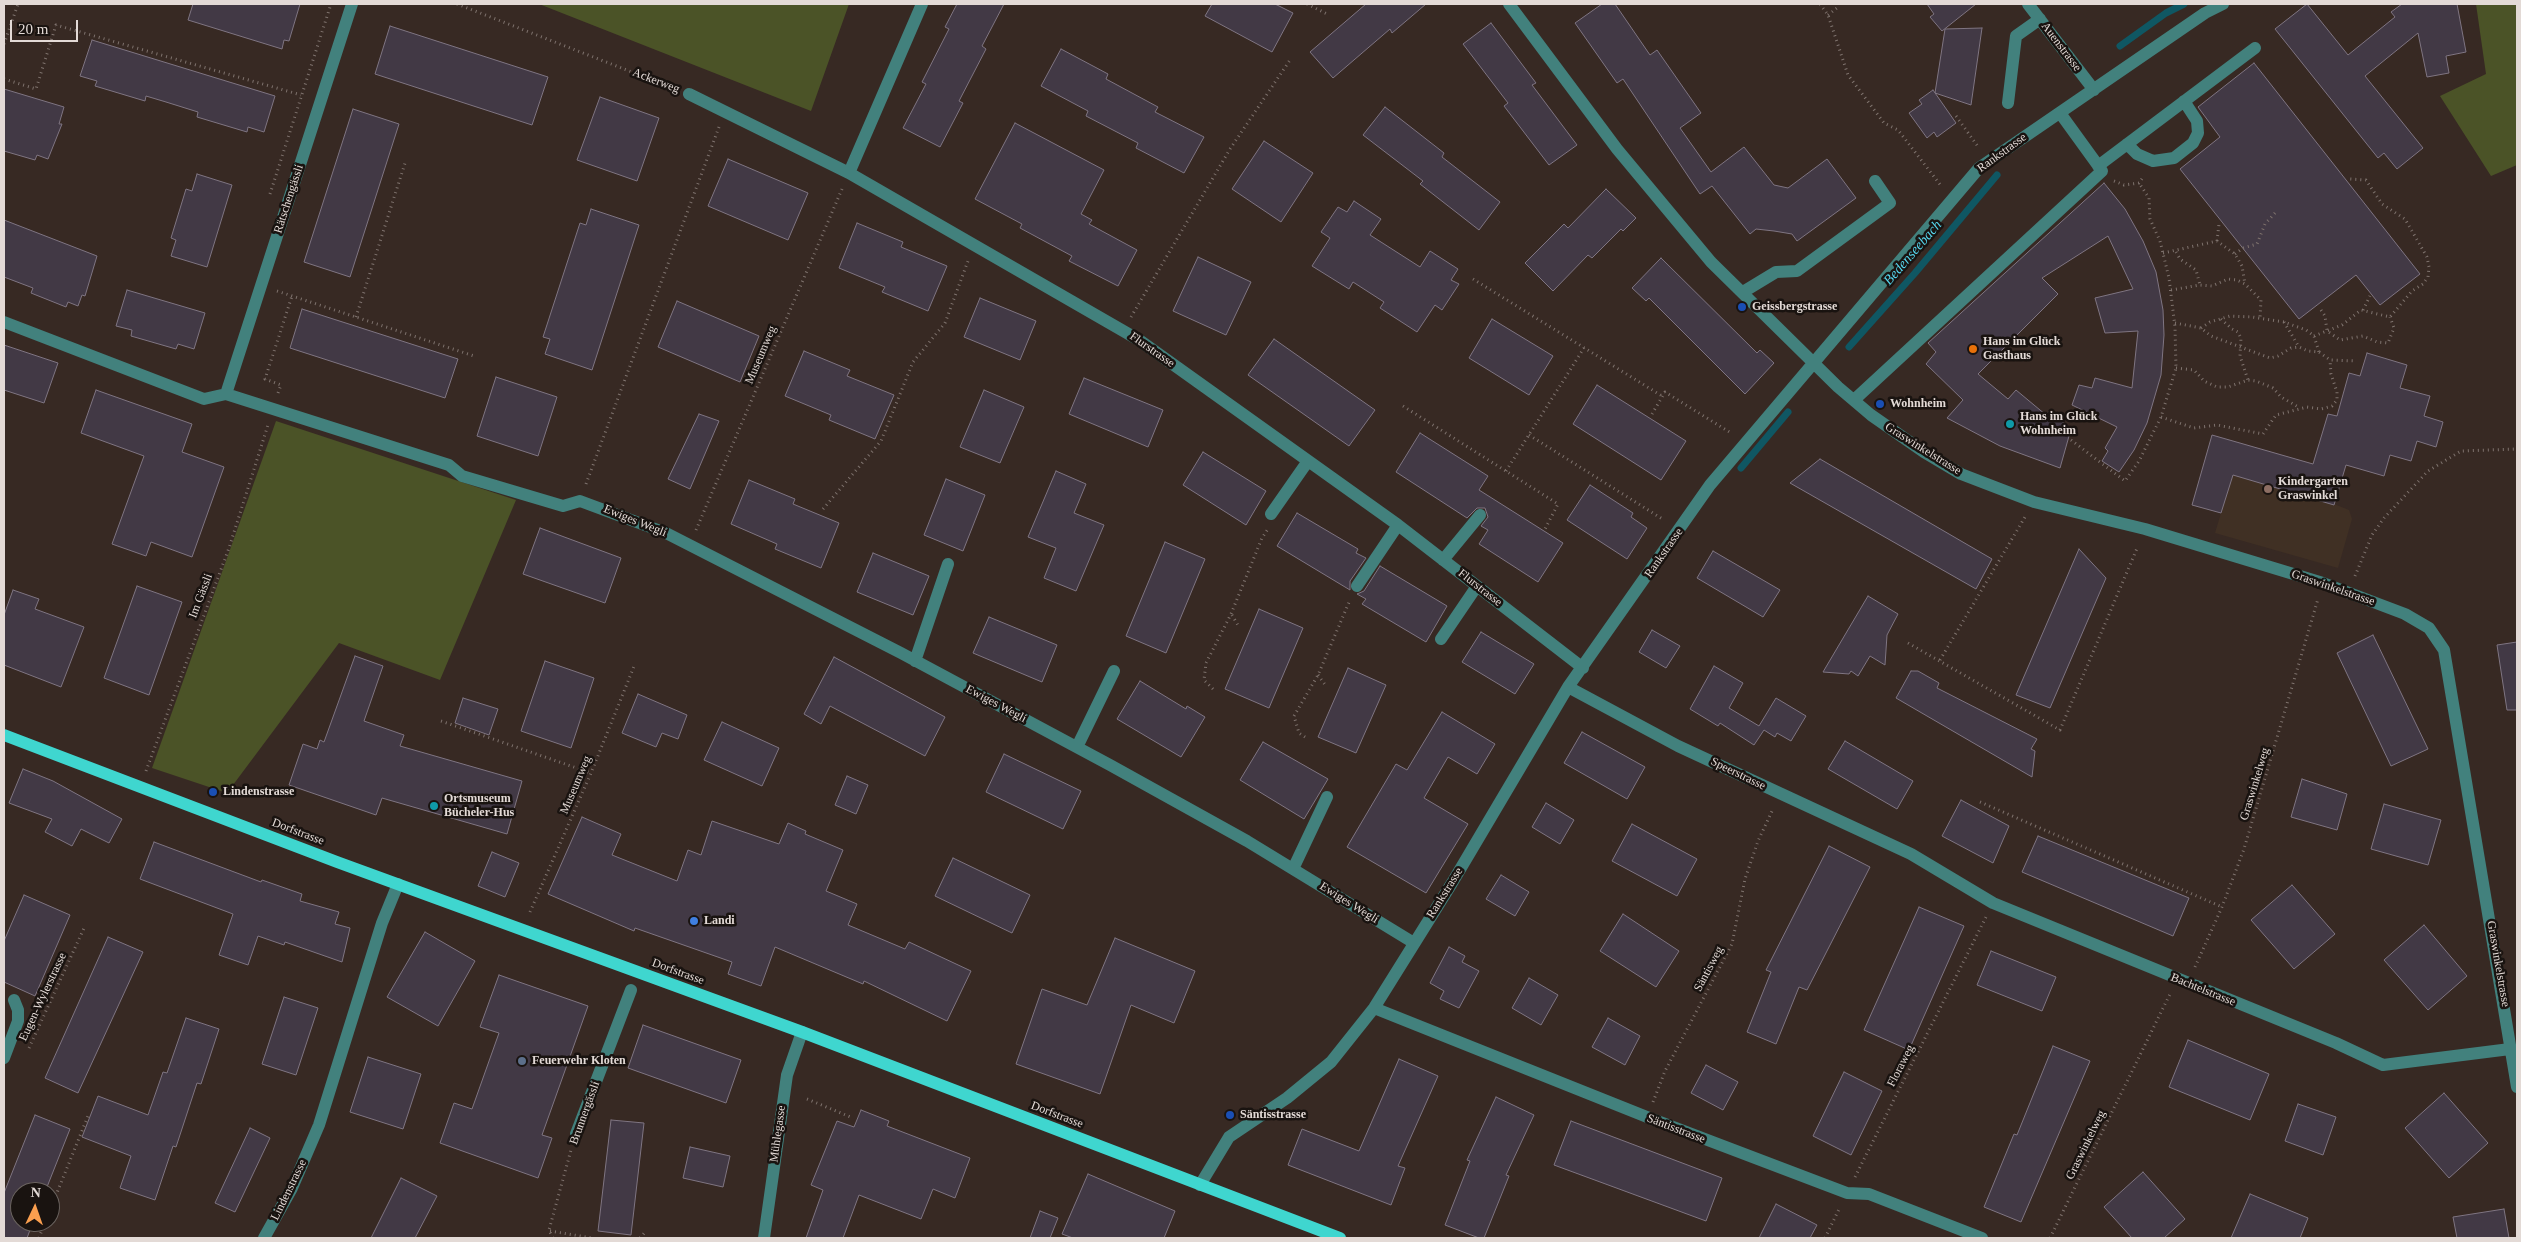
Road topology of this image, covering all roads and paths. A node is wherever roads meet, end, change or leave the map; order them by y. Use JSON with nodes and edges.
{"nodes":[{"id":1,"x":18,"y":4,"type":"edge"},
{"id":2,"x":352,"y":4,"type":"edge"},
{"id":3,"x":458,"y":4,"type":"edge"},
{"id":4,"x":922,"y":4,"type":"edge"},
{"id":5,"x":1307,"y":4,"type":"edge"},
{"id":6,"x":1509,"y":4,"type":"edge"},
{"id":7,"x":1820,"y":4,"type":"edge"},
{"id":8,"x":1838,"y":4,"type":"edge"},
{"id":9,"x":2028,"y":4,"type":"edge"},
{"id":10,"x":2223,"y":4,"type":"edge"},
{"id":11,"x":1329,"y":15,"type":"dead end"},
{"id":12,"x":1828,"y":15,"type":"junction"},
{"id":13,"x":2040,"y":19,"type":"junction"},
{"id":14,"x":4,"y":44,"type":"edge"},
{"id":15,"x":2255,"y":48,"type":"dead end"},
{"id":16,"x":1290,"y":60,"type":"dead end"},
{"id":17,"x":4,"y":79,"type":"edge"},
{"id":18,"x":2094,"y":90,"type":"junction"},
{"id":19,"x":689,"y":94,"type":"joint"},
{"id":20,"x":301,"y":96,"type":"dead end"},
{"id":21,"x":2184,"y":101,"type":"junction"},
{"id":22,"x":2008,"y":103,"type":"dead end"},
{"id":23,"x":725,"y":110,"type":"junction"},
{"id":24,"x":2060,"y":113,"type":"junction"},
{"id":25,"x":1956,"y":116,"type":"dead end"},
{"id":26,"x":2127,"y":144,"type":"junction"},
{"id":27,"x":1982,"y":152,"type":"dead end"},
{"id":28,"x":2145,"y":158,"type":"junction"},
{"id":29,"x":406,"y":160,"type":"dead end"},
{"id":30,"x":2100,"y":168,"type":"junction"},
{"id":31,"x":849,"y":173,"type":"junction"},
{"id":32,"x":2350,"y":180,"type":"dead end"},
{"id":33,"x":1875,"y":181,"type":"dead end"},
{"id":34,"x":2139,"y":183,"type":"junction"},
{"id":35,"x":1947,"y":193,"type":"dead end"},
{"id":36,"x":2275,"y":213,"type":"dead end"},
{"id":37,"x":2219,"y":224,"type":"dead end"},
{"id":38,"x":2217,"y":241,"type":"junction"},
{"id":39,"x":974,"y":244,"type":"junction"},
{"id":40,"x":2176,"y":252,"type":"junction"},
{"id":41,"x":2163,"y":253,"type":"junction"},
{"id":42,"x":2235,"y":254,"type":"junction"},
{"id":43,"x":1473,"y":279,"type":"dead end"},
{"id":44,"x":2200,"y":284,"type":"junction"},
{"id":45,"x":2245,"y":284,"type":"junction"},
{"id":46,"x":261,"y":286,"type":"junction"},
{"id":47,"x":2171,"y":290,"type":"junction"},
{"id":48,"x":1742,"y":292,"type":"junction"},
{"id":49,"x":292,"y":296,"type":"junction"},
{"id":50,"x":2370,"y":296,"type":"dead end"},
{"id":51,"x":2321,"y":310,"type":"dead end"},
{"id":52,"x":2363,"y":310,"type":"junction"},
{"id":53,"x":356,"y":317,"type":"junction"},
{"id":54,"x":2390,"y":317,"type":"junction"},
{"id":55,"x":2260,"y":318,"type":"junction"},
{"id":56,"x":2221,"y":319,"type":"junction"},
{"id":57,"x":4,"y":322,"type":"edge"},
{"id":58,"x":2284,"y":322,"type":"junction"},
{"id":59,"x":2175,"y":323,"type":"junction"},
{"id":60,"x":2201,"y":328,"type":"junction"},
{"id":61,"x":1123,"y":330,"type":"junction"},
{"id":62,"x":2327,"y":332,"type":"junction"},
{"id":63,"x":2314,"y":336,"type":"junction"},
{"id":64,"x":2241,"y":347,"type":"junction"},
{"id":65,"x":2299,"y":347,"type":"junction"},
{"id":66,"x":1584,"y":348,"type":"junction"},
{"id":67,"x":2319,"y":352,"type":"junction"},
{"id":68,"x":474,"y":356,"type":"dead end"},
{"id":69,"x":2330,"y":360,"type":"junction"},
{"id":70,"x":2356,"y":361,"type":"dead end"},
{"id":71,"x":1814,"y":363,"type":"junction"},
{"id":72,"x":2176,"y":368,"type":"junction"},
{"id":73,"x":2248,"y":380,"type":"junction"},
{"id":74,"x":226,"y":394,"type":"junction"},
{"id":75,"x":1662,"y":396,"type":"junction"},
{"id":76,"x":1854,"y":400,"type":"junction"},
{"id":77,"x":1403,"y":406,"type":"dead end"},
{"id":78,"x":2300,"y":408,"type":"junction"},
{"id":79,"x":273,"y":409,"type":"junction"},
{"id":80,"x":1652,"y":414,"type":"dead end"},
{"id":81,"x":2161,"y":417,"type":"junction"},
{"id":82,"x":1529,"y":435,"type":"junction"},
{"id":83,"x":2072,"y":440,"type":"dead end"},
{"id":84,"x":1746,"y":443,"type":"junction"},
{"id":85,"x":2517,"y":449,"type":"edge"},
{"id":86,"x":1308,"y":461,"type":"junction"},
{"id":87,"x":1506,"y":471,"type":"junction"},
{"id":88,"x":580,"y":501,"type":"junction"},
{"id":89,"x":2034,"y":502,"type":"junction"},
{"id":90,"x":823,"y":509,"type":"dead end"},
{"id":91,"x":1271,"y":514,"type":"dead end"},
{"id":92,"x":1480,"y":515,"type":"dead end"},
{"id":93,"x":1398,"y":525,"type":"junction"},
{"id":94,"x":1680,"y":529,"type":"junction"},
{"id":95,"x":2145,"y":529,"type":"junction"},
{"id":96,"x":1544,"y":531,"type":"dead end"},
{"id":97,"x":1262,"y":538,"type":"dead end"},
{"id":98,"x":687,"y":543,"type":"junction"},
{"id":99,"x":1443,"y":560,"type":"junction"},
{"id":100,"x":948,"y":564,"type":"dead end"},
{"id":101,"x":2323,"y":584,"type":"junction"},
{"id":102,"x":1357,"y":586,"type":"dead end"},
{"id":103,"x":1477,"y":586,"type":"junction"},
{"id":104,"x":2348,"y":593,"type":"junction"},
{"id":105,"x":1350,"y":601,"type":"dead end"},
{"id":106,"x":1231,"y":614,"type":"junction"},
{"id":107,"x":1239,"y":627,"type":"dead end"},
{"id":108,"x":1442,"y":639,"type":"dead end"},
{"id":109,"x":1908,"y":643,"type":"dead end"},
{"id":110,"x":1940,"y":660,"type":"junction"},
{"id":111,"x":916,"y":661,"type":"junction"},
{"id":112,"x":635,"y":664,"type":"dead end"},
{"id":113,"x":1583,"y":668,"type":"junction"},
{"id":114,"x":1114,"y":671,"type":"dead end"},
{"id":115,"x":1318,"y":675,"type":"junction"},
{"id":116,"x":1326,"y":686,"type":"dead end"},
{"id":117,"x":1568,"y":687,"type":"junction"},
{"id":118,"x":1213,"y":689,"type":"dead end"},
{"id":119,"x":441,"y":721,"type":"dead end"},
{"id":120,"x":4,"y":735,"type":"edge"},
{"id":121,"x":1305,"y":737,"type":"dead end"},
{"id":122,"x":1077,"y":747,"type":"junction"},
{"id":123,"x":591,"y":774,"type":"junction"},
{"id":124,"x":140,"y":787,"type":"junction"},
{"id":125,"x":1780,"y":795,"type":"junction"},
{"id":126,"x":1327,"y":797,"type":"dead end"},
{"id":127,"x":1980,"y":802,"type":"dead end"},
{"id":128,"x":1911,"y":854,"type":"joint"},
{"id":129,"x":1293,"y":868,"type":"junction"},
{"id":130,"x":398,"y":884,"type":"junction"},
{"id":131,"x":1993,"y":903,"type":"junction"},
{"id":132,"x":2222,"y":907,"type":"junction"},
{"id":133,"x":530,"y":912,"type":"dead end"},
{"id":134,"x":85,"y":926,"type":"dead end"},
{"id":135,"x":1414,"y":943,"type":"junction"},
{"id":136,"x":2182,"y":982,"type":"junction"},
{"id":137,"x":631,"y":990,"type":"dead end"},
{"id":138,"x":14,"y":1000,"type":"dead end"},
{"id":139,"x":1374,"y":1008,"type":"junction"},
{"id":140,"x":802,"y":1032,"type":"junction"},
{"id":141,"x":2510,"y":1049,"type":"junction"},
{"id":142,"x":25,"y":1055,"type":"dead end"},
{"id":143,"x":4,"y":1058,"type":"edge"},
{"id":144,"x":2517,"y":1087,"type":"edge"},
{"id":145,"x":807,"y":1099,"type":"dead end"},
{"id":146,"x":88,"y":1116,"type":"dead end"},
{"id":147,"x":853,"y":1118,"type":"dead end"},
{"id":148,"x":1647,"y":1118,"type":"junction"},
{"id":149,"x":576,"y":1134,"type":"joint"},
{"id":150,"x":60,"y":1185,"type":"edge"},
{"id":151,"x":1200,"y":1185,"type":"junction"},
{"id":152,"x":1847,"y":1193,"type":"junction"},
{"id":153,"x":549,"y":1230,"type":"junction"},
{"id":154,"x":646,"y":1231,"type":"dead end"},
{"id":155,"x":264,"y":1238,"type":"edge"},
{"id":156,"x":553,"y":1238,"type":"edge"},
{"id":157,"x":592,"y":1238,"type":"edge"},
{"id":158,"x":640,"y":1238,"type":"edge"},
{"id":159,"x":764,"y":1238,"type":"edge"},
{"id":160,"x":1340,"y":1238,"type":"edge"},
{"id":161,"x":1825,"y":1238,"type":"edge"},
{"id":162,"x":1982,"y":1238,"type":"edge"},
{"id":163,"x":2050,"y":1238,"type":"edge"}],
"edges":[{"from":1,"to":14,"type":"path"},
{"from":2,"to":46,"type":"street","name":"Rätschengässli"},
{"from":3,"to":19,"type":"path","name":"Ackerweg"},
{"from":4,"to":31,"type":"street"},
{"from":5,"to":11,"type":"path"},
{"from":6,"to":48,"type":"street"},
{"from":7,"to":12,"type":"path"},
{"from":8,"to":12,"type":"path"},
{"from":9,"to":13,"type":"street","name":"Auenstrasse"},
{"from":10,"to":18,"type":"street","name":"Rankstrasse"},
{"from":12,"to":35,"type":"path"},
{"from":13,"to":18,"type":"street","name":"Auenstrasse"},
{"from":13,"to":22,"type":"street"},
{"from":15,"to":21,"type":"street"},
{"from":16,"to":61,"type":"path"},
{"from":17,"to":20,"type":"path"},
{"from":18,"to":24,"type":"street","name":"Rankstrasse"},
{"from":19,"to":23,"type":"street","name":"Ackerweg"},
{"from":21,"to":26,"type":"street"},
{"from":21,"to":28,"type":"street"},
{"from":23,"to":31,"type":"street","name":"Ackerweg"},
{"from":23,"to":88,"type":"path"},
{"from":24,"to":30,"type":"street"},
{"from":24,"to":71,"type":"street","name":"Rankstrasse"},
{"from":25,"to":27,"type":"path"},
{"from":26,"to":28,"type":"street"},
{"from":26,"to":30,"type":"street"},
{"from":28,"to":34,"type":"path"},
{"from":29,"to":53,"type":"path"},
{"from":30,"to":34,"type":"path"},
{"from":30,"to":76,"type":"street"},
{"from":31,"to":39,"type":"street","name":"Flurstrasse"},
{"from":31,"to":98,"type":"path","name":"Museumweg"},
{"from":32,"to":54,"type":"path"},
{"from":33,"to":48,"type":"street"},
{"from":34,"to":41,"type":"path"},
{"from":36,"to":42,"type":"path"},
{"from":37,"to":38,"type":"path"},
{"from":38,"to":40,"type":"path"},
{"from":38,"to":42,"type":"path"},
{"from":39,"to":61,"type":"street","name":"Flurstrasse"},
{"from":39,"to":90,"type":"path"},
{"from":40,"to":41,"type":"path"},
{"from":40,"to":44,"type":"path"},
{"from":41,"to":47,"type":"path"},
{"from":42,"to":45,"type":"path"},
{"from":43,"to":66,"type":"path"},
{"from":44,"to":45,"type":"path"},
{"from":44,"to":47,"type":"path"},
{"from":45,"to":55,"type":"path"},
{"from":46,"to":49,"type":"path"},
{"from":46,"to":74,"type":"street","name":"Rätschengässli"},
{"from":47,"to":59,"type":"path"},
{"from":48,"to":71,"type":"street"},
{"from":49,"to":53,"type":"path"},
{"from":49,"to":79,"type":"path","name":"Im Gässli"},
{"from":50,"to":52,"type":"path"},
{"from":51,"to":62,"type":"path"},
{"from":52,"to":54,"type":"path"},
{"from":52,"to":62,"type":"path"},
{"from":53,"to":68,"type":"path"},
{"from":54,"to":62,"type":"path"},
{"from":55,"to":56,"type":"path"},
{"from":55,"to":58,"type":"path"},
{"from":56,"to":60,"type":"path"},
{"from":56,"to":64,"type":"path"},
{"from":57,"to":74,"type":"street"},
{"from":58,"to":63,"type":"path"},
{"from":58,"to":65,"type":"path"},
{"from":59,"to":60,"type":"path"},
{"from":59,"to":72,"type":"path"},
{"from":60,"to":64,"type":"path"},
{"from":61,"to":86,"type":"street","name":"Flurstrasse"},
{"from":62,"to":63,"type":"path"},
{"from":63,"to":67,"type":"path"},
{"from":64,"to":65,"type":"path"},
{"from":64,"to":73,"type":"path"},
{"from":65,"to":67,"type":"path"},
{"from":66,"to":75,"type":"path"},
{"from":66,"to":82,"type":"path"},
{"from":67,"to":69,"type":"path"},
{"from":69,"to":70,"type":"path"},
{"from":69,"to":78,"type":"path"},
{"from":71,"to":76,"type":"street","name":"Graswinkelstrasse"},
{"from":71,"to":84,"type":"street","name":"Rankstrasse"},
{"from":72,"to":73,"type":"path"},
{"from":72,"to":81,"type":"path"},
{"from":73,"to":78,"type":"path"},
{"from":74,"to":79,"type":"street"},
{"from":75,"to":80,"type":"path"},
{"from":75,"to":84,"type":"path"},
{"from":76,"to":89,"type":"street","name":"Graswinkelstrasse"},
{"from":77,"to":87,"type":"path"},
{"from":78,"to":81,"type":"path"},
{"from":79,"to":88,"type":"street"},
{"from":79,"to":124,"type":"path","name":"Im Gässli"},
{"from":81,"to":83,"type":"path"},
{"from":82,"to":87,"type":"path"},
{"from":82,"to":94,"type":"path"},
{"from":84,"to":94,"type":"street","name":"Rankstrasse"},
{"from":85,"to":104,"type":"path"},
{"from":86,"to":91,"type":"street"},
{"from":86,"to":93,"type":"street","name":"Flurstrasse"},
{"from":87,"to":96,"type":"path"},
{"from":88,"to":98,"type":"street","name":"Ewiges Wegli"},
{"from":89,"to":95,"type":"street","name":"Graswinkelstrasse"},
{"from":89,"to":110,"type":"path"},
{"from":92,"to":99,"type":"street"},
{"from":93,"to":99,"type":"street","name":"Flurstrasse"},
{"from":93,"to":102,"type":"street"},
{"from":94,"to":113,"type":"street","name":"Rankstrasse"},
{"from":95,"to":101,"type":"street","name":"Graswinkelstrasse"},
{"from":95,"to":110,"type":"path"},
{"from":97,"to":106,"type":"path"},
{"from":98,"to":111,"type":"street","name":"Ewiges Wegli"},
{"from":99,"to":103,"type":"street","name":"Flurstrasse"},
{"from":100,"to":111,"type":"street"},
{"from":101,"to":104,"type":"street","name":"Graswinkelstrasse"},
{"from":101,"to":132,"type":"path","name":"Graswinkelweg"},
{"from":103,"to":108,"type":"street"},
{"from":103,"to":113,"type":"street","name":"Flurstrasse"},
{"from":104,"to":141,"type":"street","name":"Graswinkelstrasse"},
{"from":105,"to":115,"type":"path"},
{"from":106,"to":107,"type":"path"},
{"from":106,"to":118,"type":"path"},
{"from":109,"to":110,"type":"path"},
{"from":111,"to":122,"type":"street","name":"Ewiges Wegli"},
{"from":112,"to":123,"type":"path","name":"Museumweg"},
{"from":113,"to":117,"type":"street","name":"Rankstrasse"},
{"from":114,"to":122,"type":"street"},
{"from":115,"to":116,"type":"path"},
{"from":115,"to":121,"type":"path"},
{"from":117,"to":125,"type":"street","name":"Speerstrasse"},
{"from":117,"to":135,"type":"street","name":"Rankstrasse"},
{"from":119,"to":123,"type":"path"},
{"from":120,"to":124,"type":"main road","name":"Dorfstrasse"},
{"from":122,"to":129,"type":"street","name":"Ewiges Wegli"},
{"from":123,"to":133,"type":"path","name":"Museumweg"},
{"from":124,"to":130,"type":"main road","name":"Dorfstrasse"},
{"from":125,"to":128,"type":"street","name":"Speerstrasse"},
{"from":125,"to":148,"type":"path","name":"Säntisweg"},
{"from":126,"to":129,"type":"street"},
{"from":127,"to":132,"type":"path"},
{"from":128,"to":131,"type":"street","name":"Bachtelstrasse"},
{"from":129,"to":135,"type":"street","name":"Ewiges Wegli"},
{"from":130,"to":140,"type":"main road","name":"Dorfstrasse"},
{"from":130,"to":155,"type":"street","name":"Lindenstrasse"},
{"from":131,"to":136,"type":"street","name":"Bachtelstrasse"},
{"from":131,"to":152,"type":"path","name":"Floraweg"},
{"from":132,"to":136,"type":"path","name":"Graswinkelweg"},
{"from":134,"to":142,"type":"path","name":"Eugen-Wylerstrasse"},
{"from":135,"to":139,"type":"street","name":"Rankstrasse"},
{"from":136,"to":141,"type":"street","name":"Bachtelstrasse"},
{"from":136,"to":163,"type":"path","name":"Graswinkelweg"},
{"from":137,"to":149,"type":"street","name":"Brunnergässli"},
{"from":138,"to":143,"type":"street"},
{"from":139,"to":148,"type":"street","name":"Säntisstrasse"},
{"from":139,"to":151,"type":"street","name":"Rankstrasse"},
{"from":140,"to":151,"type":"main road","name":"Dorfstrasse"},
{"from":140,"to":159,"type":"street","name":"Mühlegasse"},
{"from":141,"to":144,"type":"street","name":"Graswinkelstrasse"},
{"from":145,"to":147,"type":"path"},
{"from":146,"to":150,"type":"path"},
{"from":148,"to":152,"type":"street","name":"Säntisstrasse"},
{"from":149,"to":153,"type":"path","name":"Brunnergässli"},
{"from":151,"to":160,"type":"main road","name":"Dorfstrasse"},
{"from":152,"to":161,"type":"path","name":"Floraweg"},
{"from":152,"to":162,"type":"street","name":"Säntisstrasse"},
{"from":153,"to":156,"type":"path"},
{"from":153,"to":157,"type":"path"},
{"from":154,"to":158,"type":"path"}]}
